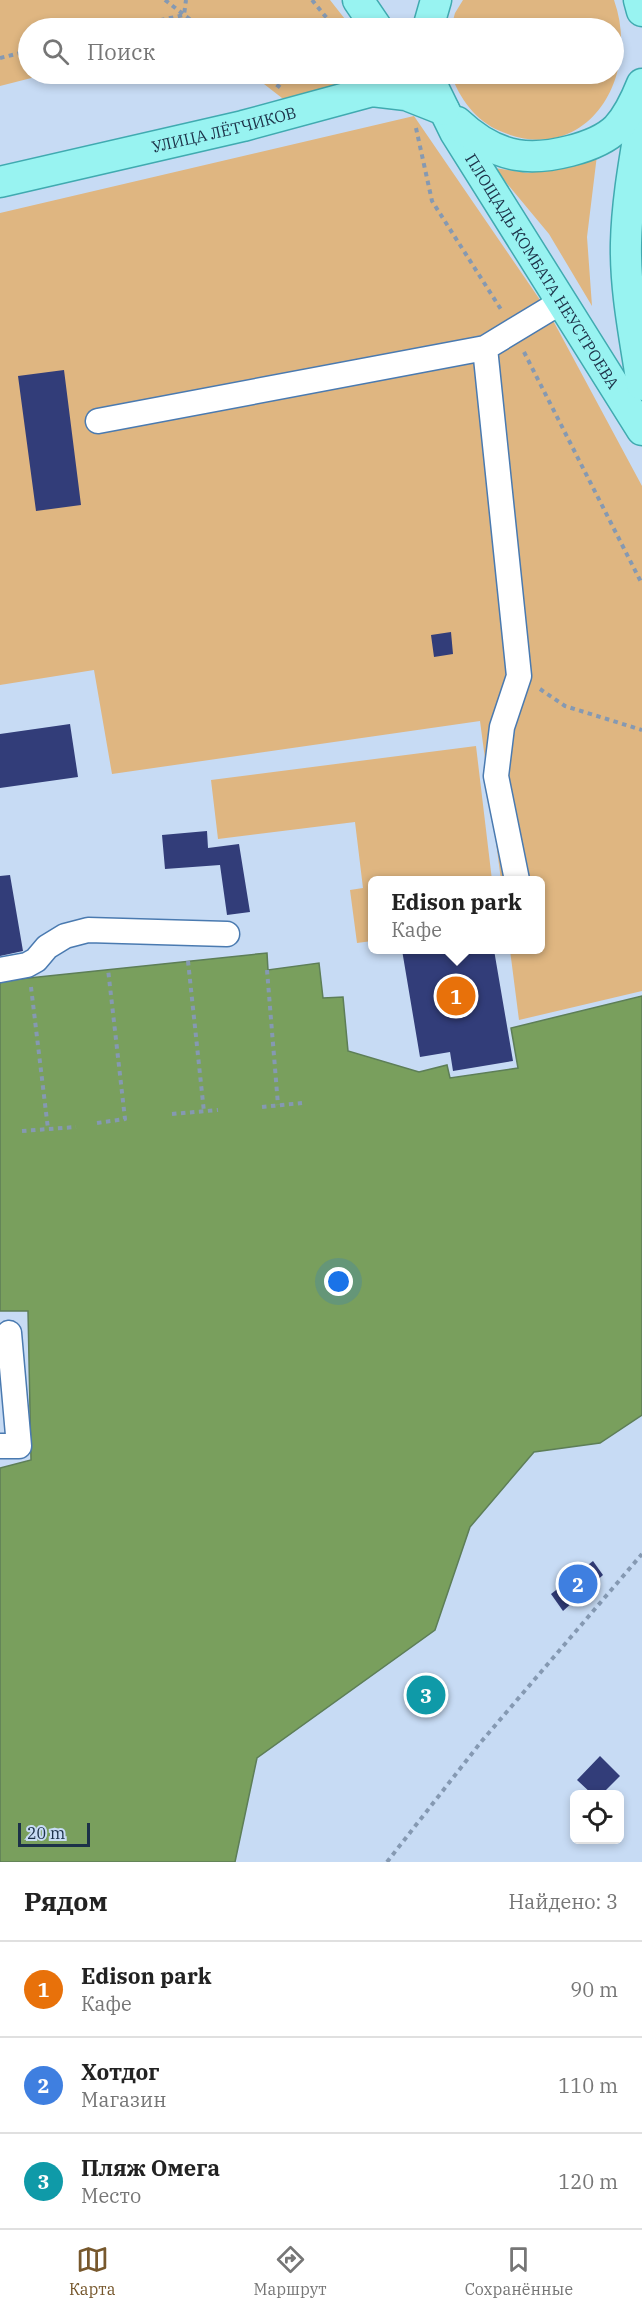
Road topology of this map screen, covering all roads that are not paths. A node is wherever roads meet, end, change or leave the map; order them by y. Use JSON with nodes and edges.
{"nodes":[{"id":1,"x":358,"y":0,"type":"edge"},
{"id":2,"x":639,"y":0,"type":"edge"},
{"id":3,"x":642,"y":10,"type":"edge"},
{"id":4,"x":370,"y":18,"type":"edge"},
{"id":5,"x":377,"y":84,"type":"edge"},
{"id":6,"x":387,"y":84,"type":"edge"},
{"id":7,"x":416,"y":84,"type":"edge"},
{"id":8,"x":431,"y":84,"type":"edge"},
{"id":9,"x":642,"y":84,"type":"edge"},
{"id":10,"x":444,"y":110,"type":"junction"},
{"id":11,"x":642,"y":116,"type":"edge"},
{"id":12,"x":0,"y":182,"type":"edge"},
{"id":13,"x":561,"y":302,"type":"junction"},
{"id":14,"x":485,"y":348,"type":"junction"},
{"id":15,"x":642,"y":385,"type":"edge"},
{"id":16,"x":98,"y":421,"type":"dead end"},
{"id":17,"x":642,"y":430,"type":"edge"},
{"id":18,"x":517,"y":876,"type":"edge"},
{"id":19,"x":227,"y":934,"type":"dead end"},
{"id":20,"x":0,"y":970,"type":"edge"},
{"id":21,"x":9,"y":1333,"type":"dead end"},
{"id":22,"x":0,"y":1446,"type":"edge"}],
"edges":[{"from":1,"to":4,"type":"main road"},
{"from":2,"to":3,"type":"main road"},
{"from":5,"to":12,"type":"main road","name":"УЛИЦА ЛЁТЧИКОВ"},
{"from":6,"to":10,"type":"main road","name":"УЛИЦА ЛЁТЧИКОВ"},
{"from":7,"to":10,"type":"main road","name":"ПЛОЩАДЬ КОМБАТА НЕУСТРОЕВА"},
{"from":8,"to":10,"type":"main road","name":"ПЛОЩАДЬ КОМБАТА НЕУСТРОЕВА"},
{"from":9,"to":10,"type":"main road","name":"ПЛОЩАДЬ КОМБАТА НЕУСТРОЕВА"},
{"from":10,"to":13,"type":"main road","name":"ПЛОЩАДЬ КОМБАТА НЕУСТРОЕВА"},
{"from":11,"to":15,"type":"main road","name":"ПЛОЩАДЬ КОМБАТА НЕУСТРОЕВА"},
{"from":13,"to":14,"type":"lane"},
{"from":13,"to":17,"type":"main road","name":"ПЛОЩАДЬ КОМБАТА НЕУСТРОЕВА"},
{"from":14,"to":16,"type":"lane"},
{"from":14,"to":18,"type":"lane"},
{"from":19,"to":20,"type":"lane"},
{"from":21,"to":22,"type":"lane"}]}
